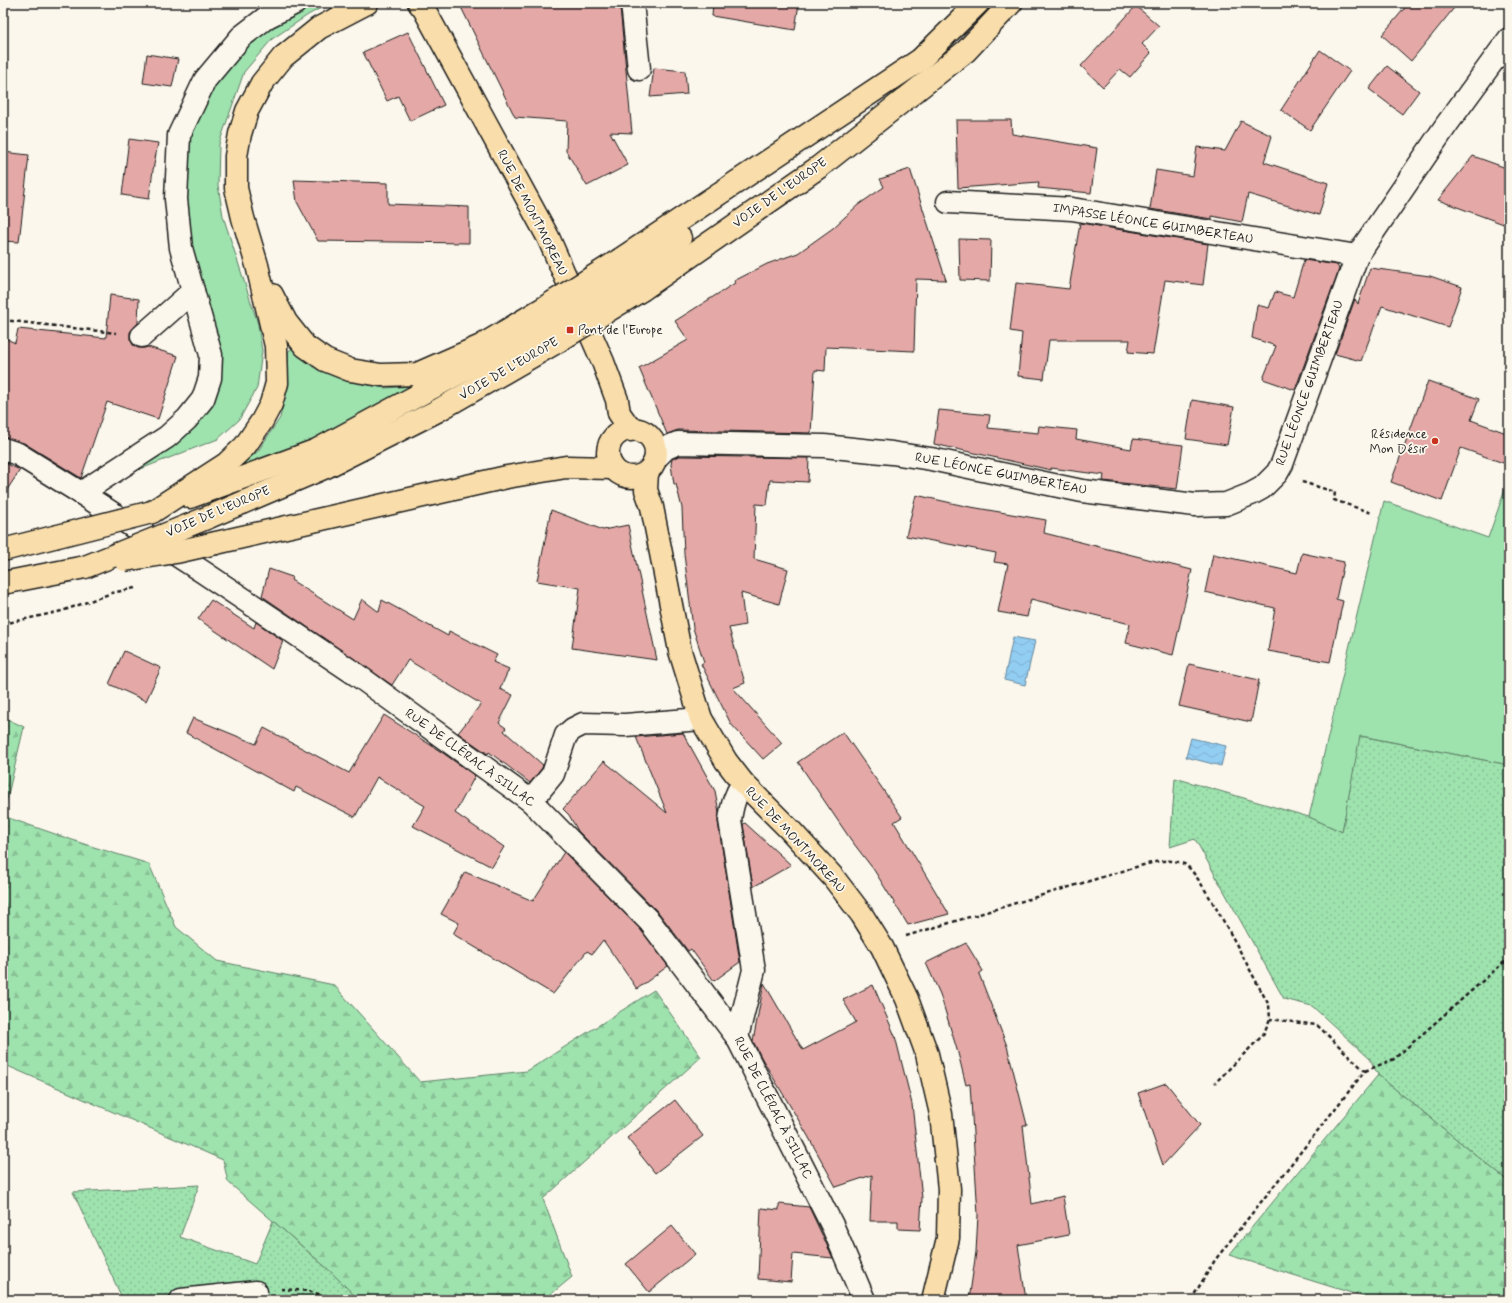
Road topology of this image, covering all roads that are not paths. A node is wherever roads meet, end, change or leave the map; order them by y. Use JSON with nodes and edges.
{"nodes":[{"id":1,"x":295,"y":3,"type":"edge"},
{"id":2,"x":367,"y":3,"type":"edge"},
{"id":3,"x":419,"y":3,"type":"edge"},
{"id":4,"x":632,"y":3,"type":"edge"},
{"id":5,"x":978,"y":3,"type":"edge"},
{"id":6,"x":1011,"y":3,"type":"edge"},
{"id":7,"x":1509,"y":39,"type":"edge"},
{"id":8,"x":639,"y":69,"type":"dead end"},
{"id":9,"x":948,"y":202,"type":"dead end"},
{"id":10,"x":1357,"y":256,"type":"junction"},
{"id":11,"x":257,"y":265,"type":"junction"},
{"id":12,"x":193,"y":291,"type":"junction"},
{"id":13,"x":547,"y":327,"type":"junction"},
{"id":14,"x":142,"y":336,"type":"road end"},
{"id":15,"x":631,"y":430,"type":"junction"},
{"id":16,"x":3,"y":449,"type":"edge"},
{"id":17,"x":651,"y":465,"type":"junction"},
{"id":18,"x":613,"y":468,"type":"junction"},
{"id":19,"x":81,"y":493,"type":"junction"},
{"id":20,"x":152,"y":512,"type":"junction"},
{"id":21,"x":3,"y":550,"type":"edge"},
{"id":22,"x":85,"y":567,"type":"junction"},
{"id":23,"x":3,"y":583,"type":"edge"},
{"id":24,"x":701,"y":718,"type":"junction"},
{"id":25,"x":743,"y":783,"type":"junction"},
{"id":26,"x":531,"y":801,"type":"junction"},
{"id":27,"x":737,"y":1037,"type":"junction"},
{"id":28,"x":256,"y":1292,"type":"road end"},
{"id":29,"x":181,"y":1300,"type":"edge"},
{"id":30,"x":864,"y":1300,"type":"edge"},
{"id":31,"x":933,"y":1300,"type":"edge"}],
"edges":[{"from":1,"to":12,"type":"street"},
{"from":2,"to":11,"type":"main road"},
{"from":3,"to":15,"type":"main road","name":"RUE DE MONTMOREAU"},
{"from":4,"to":8,"type":"street"},
{"from":5,"to":13,"type":"main road","name":"VOIE DE L'EUROPE","bridge":true},
{"from":6,"to":13,"type":"main road","name":"VOIE DE L'EUROPE","bridge":true},
{"from":7,"to":10,"type":"street","name":"RUE LÉONCE GUIMBERTEAU"},
{"from":9,"to":10,"type":"street","name":"IMPASSE LÉONCE GUIMBERTEAU"},
{"from":10,"to":17,"type":"street","name":"RUE LÉONCE GUIMBERTEAU"},
{"from":11,"to":13,"type":"main road"},
{"from":11,"to":20,"type":"main road"},
{"from":12,"to":14,"type":"street"},
{"from":12,"to":19,"type":"street"},
{"from":13,"to":20,"type":"main road"},
{"from":13,"to":22,"type":"main road","name":"VOIE DE L'EUROPE","bridge":true},
{"from":15,"to":17,"type":"main road"},
{"from":15,"to":18,"type":"main road"},
{"from":16,"to":19,"type":"street","name":"RUE DE CLÉRAC À SILLAC"},
{"from":17,"to":18,"type":"main road"},
{"from":17,"to":24,"type":"main road","name":"RUE DE MONTMOREAU"},
{"from":18,"to":22,"type":"main road","bridge":true},
{"from":19,"to":26,"type":"street","name":"RUE DE CLÉRAC À SILLAC"},
{"from":20,"to":21,"type":"main road","bridge":true},
{"from":22,"to":23,"type":"main road","name":"VOIE DE L'EUROPE"},
{"from":24,"to":25,"type":"main road","name":"RUE DE MONTMOREAU"},
{"from":24,"to":26,"type":"street"},
{"from":25,"to":27,"type":"street"},
{"from":25,"to":31,"type":"main road","name":"RUE DE MONTMOREAU"},
{"from":26,"to":27,"type":"street","name":"RUE DE CLÉRAC À SILLAC"},
{"from":27,"to":30,"type":"street","name":"RUE DE CLÉRAC À SILLAC"},
{"from":28,"to":29,"type":"street"}]}
